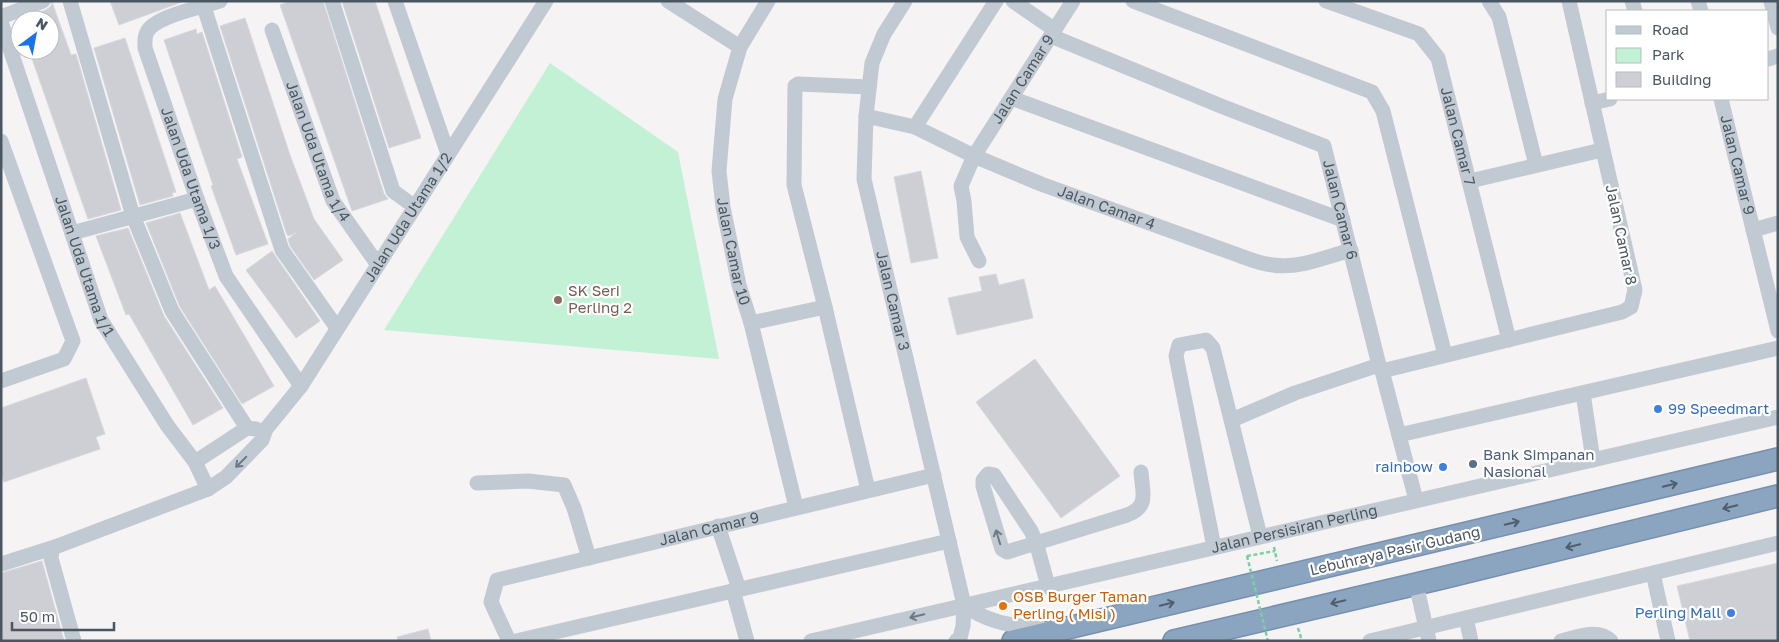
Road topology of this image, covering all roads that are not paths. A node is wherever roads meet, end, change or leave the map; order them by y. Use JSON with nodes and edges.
{"nodes":[{"id":1,"x":43,"y":1,"type":"edge"},
{"id":2,"x":70,"y":1,"type":"edge"},
{"id":3,"x":220,"y":1,"type":"edge"},
{"id":4,"x":332,"y":1,"type":"edge"},
{"id":5,"x":395,"y":1,"type":"edge"},
{"id":6,"x":546,"y":1,"type":"edge"},
{"id":7,"x":668,"y":1,"type":"edge"},
{"id":8,"x":768,"y":1,"type":"edge"},
{"id":9,"x":905,"y":1,"type":"edge"},
{"id":10,"x":996,"y":1,"type":"edge"},
{"id":11,"x":1013,"y":1,"type":"edge"},
{"id":12,"x":1073,"y":1,"type":"edge"},
{"id":13,"x":1133,"y":1,"type":"edge"},
{"id":14,"x":1326,"y":1,"type":"edge"},
{"id":15,"x":1488,"y":1,"type":"edge"},
{"id":16,"x":1569,"y":1,"type":"edge"},
{"id":17,"x":1771,"y":1,"type":"edge"},
{"id":18,"x":204,"y":7,"type":"junction"},
{"id":19,"x":1364,"y":8,"type":"edge"},
{"id":20,"x":1,"y":17,"type":"edge"},
{"id":21,"x":1,"y":22,"type":"edge"},
{"id":22,"x":1778,"y":28,"type":"edge"},
{"id":23,"x":272,"y":30,"type":"dead end"},
{"id":24,"x":1053,"y":33,"type":"junction"},
{"id":25,"x":740,"y":47,"type":"junction"},
{"id":26,"x":869,"y":87,"type":"junction"},
{"id":27,"x":1011,"y":98,"type":"junction"},
{"id":28,"x":1606,"y":100,"type":"edge"},
{"id":29,"x":1722,"y":100,"type":"edge"},
{"id":30,"x":1592,"y":103,"type":"junction"},
{"id":31,"x":866,"y":116,"type":"junction"},
{"id":32,"x":915,"y":127,"type":"junction"},
{"id":33,"x":1,"y":141,"type":"edge"},
{"id":34,"x":1602,"y":150,"type":"junction"},
{"id":35,"x":448,"y":154,"type":"junction"},
{"id":36,"x":974,"y":156,"type":"junction"},
{"id":37,"x":1536,"y":166,"type":"junction"},
{"id":38,"x":1470,"y":181,"type":"junction"},
{"id":39,"x":198,"y":199,"type":"junction"},
{"id":40,"x":415,"y":207,"type":"junction"},
{"id":41,"x":133,"y":216,"type":"junction"},
{"id":42,"x":1342,"y":220,"type":"junction"},
{"id":43,"x":1778,"y":224,"type":"edge"},
{"id":44,"x":1753,"y":230,"type":"junction"},
{"id":45,"x":72,"y":234,"type":"junction"},
{"id":46,"x":1351,"y":250,"type":"junction"},
{"id":47,"x":979,"y":261,"type":"dead end"},
{"id":48,"x":378,"y":265,"type":"junction"},
{"id":49,"x":825,"y":307,"type":"junction"},
{"id":50,"x":750,"y":323,"type":"junction"},
{"id":51,"x":337,"y":328,"type":"junction"},
{"id":52,"x":1778,"y":330,"type":"edge"},
{"id":53,"x":1509,"y":340,"type":"junction"},
{"id":54,"x":1778,"y":348,"type":"edge"},
{"id":55,"x":1445,"y":355,"type":"junction"},
{"id":56,"x":1381,"y":368,"type":"junction"},
{"id":57,"x":1,"y":381,"type":"edge"},
{"id":58,"x":301,"y":386,"type":"junction"},
{"id":59,"x":1582,"y":393,"type":"junction"},
{"id":60,"x":1778,"y":417,"type":"edge"},
{"id":61,"x":1232,"y":420,"type":"junction"},
{"id":62,"x":247,"y":428,"type":"junction"},
{"id":63,"x":266,"y":429,"type":"junction"},
{"id":64,"x":1399,"y":435,"type":"junction"},
{"id":65,"x":1778,"y":459,"type":"edge"},
{"id":66,"x":1593,"y":460,"type":"junction"},
{"id":67,"x":195,"y":462,"type":"junction"},
{"id":68,"x":1141,"y":472,"type":"dead end"},
{"id":69,"x":934,"y":475,"type":"junction"},
{"id":70,"x":477,"y":483,"type":"dead end"},
{"id":71,"x":208,"y":489,"type":"junction"},
{"id":72,"x":868,"y":490,"type":"junction"},
{"id":73,"x":1778,"y":496,"type":"edge"},
{"id":74,"x":1416,"y":500,"type":"junction"},
{"id":75,"x":796,"y":507,"type":"junction"},
{"id":76,"x":718,"y":526,"type":"junction"},
{"id":77,"x":1260,"y":536,"type":"junction"},
{"id":78,"x":949,"y":541,"type":"junction"},
{"id":79,"x":1036,"y":542,"type":"junction"},
{"id":80,"x":1778,"y":543,"type":"edge"},
{"id":81,"x":55,"y":547,"type":"junction"},
{"id":82,"x":1214,"y":547,"type":"junction"},
{"id":83,"x":589,"y":558,"type":"junction"},
{"id":84,"x":1,"y":564,"type":"edge"},
{"id":85,"x":1653,"y":573,"type":"junction"},
{"id":86,"x":1416,"y":584,"type":"junction"},
{"id":87,"x":1048,"y":586,"type":"junction"},
{"id":88,"x":736,"y":591,"type":"junction"},
{"id":89,"x":964,"y":605,"type":"junction"},
{"id":90,"x":1466,"y":618,"type":"junction"},
{"id":91,"x":1051,"y":631,"type":"junction"},
{"id":92,"x":1427,"y":634,"type":"edge"},
{"id":93,"x":74,"y":641,"type":"edge"},
{"id":94,"x":509,"y":641,"type":"edge"},
{"id":95,"x":516,"y":641,"type":"edge"},
{"id":96,"x":747,"y":641,"type":"edge"},
{"id":97,"x":811,"y":641,"type":"edge"},
{"id":98,"x":956,"y":641,"type":"edge"},
{"id":99,"x":1013,"y":641,"type":"edge"},
{"id":100,"x":1175,"y":641,"type":"edge"},
{"id":101,"x":1370,"y":641,"type":"edge"},
{"id":102,"x":1471,"y":641,"type":"edge"},
{"id":103,"x":1561,"y":641,"type":"edge"},
{"id":104,"x":1611,"y":641,"type":"edge"},
{"id":105,"x":1668,"y":641,"type":"edge"}],
"edges":[{"from":1,"to":20,"type":"street"},
{"from":2,"to":41,"type":"street"},
{"from":3,"to":18,"type":"street","name":"Jalan Uda Utama 1/3"},
{"from":4,"to":40,"type":"street"},
{"from":5,"to":35,"type":"street"},
{"from":6,"to":35,"type":"street","name":"Jalan Uda Utama 1/2"},
{"from":7,"to":25,"type":"street"},
{"from":8,"to":25,"type":"street","name":"Jalan Camar 10"},
{"from":9,"to":26,"type":"street","name":"Jalan Camar 3"},
{"from":10,"to":32,"type":"street"},
{"from":11,"to":24,"type":"street"},
{"from":12,"to":24,"type":"street","name":"Jalan Camar 9"},
{"from":13,"to":55,"type":"street"},
{"from":14,"to":19,"type":"street","name":"Jalan Camar 7"},
{"from":15,"to":37,"type":"street"},
{"from":16,"to":30,"type":"street","name":"Jalan Camar 8"},
{"from":17,"to":22,"type":"street"},
{"from":18,"to":39,"type":"street","name":"Jalan Uda Utama 1/3"},
{"from":18,"to":51,"type":"street"},
{"from":19,"to":38,"type":"street","name":"Jalan Camar 7"},
{"from":21,"to":45,"type":"street","name":"Jalan Uda Utama 1/1"},
{"from":23,"to":48,"type":"street","name":"Jalan Uda Utama 1/4"},
{"from":24,"to":27,"type":"street","name":"Jalan Camar 9"},
{"from":24,"to":42,"type":"street","name":"Jalan Camar 6"},
{"from":25,"to":50,"type":"street","name":"Jalan Camar 10"},
{"from":26,"to":31,"type":"street","name":"Jalan Camar 3"},
{"from":26,"to":49,"type":"street"},
{"from":27,"to":36,"type":"street","name":"Jalan Camar 9"},
{"from":27,"to":42,"type":"street"},
{"from":28,"to":30,"type":"street"},
{"from":29,"to":44,"type":"street","name":"Jalan Camar 9"},
{"from":30,"to":34,"type":"street","name":"Jalan Camar 8"},
{"from":31,"to":32,"type":"street","name":"Jalan Camar 4"},
{"from":31,"to":69,"type":"street","name":"Jalan Camar 3"},
{"from":32,"to":36,"type":"street","name":"Jalan Camar 4"},
{"from":33,"to":57,"type":"street"},
{"from":34,"to":37,"type":"street"},
{"from":34,"to":53,"type":"street","name":"Jalan Camar 8"},
{"from":35,"to":40,"type":"street","name":"Jalan Uda Utama 1/2"},
{"from":36,"to":46,"type":"street","name":"Jalan Camar 4"},
{"from":36,"to":47,"type":"street","name":"Jalan Camar 9"},
{"from":37,"to":38,"type":"street"},
{"from":38,"to":53,"type":"street","name":"Jalan Camar 7"},
{"from":39,"to":41,"type":"street"},
{"from":39,"to":58,"type":"street","name":"Jalan Uda Utama 1/3"},
{"from":40,"to":48,"type":"street","name":"Jalan Uda Utama 1/2"},
{"from":41,"to":45,"type":"street"},
{"from":41,"to":62,"type":"street"},
{"from":42,"to":46,"type":"street","name":"Jalan Camar 6"},
{"from":43,"to":44,"type":"street"},
{"from":44,"to":52,"type":"street"},
{"from":45,"to":67,"type":"street","name":"Jalan Uda Utama 1/1"},
{"from":46,"to":56,"type":"street","name":"Jalan Camar 6"},
{"from":48,"to":51,"type":"street","name":"Jalan Uda Utama 1/2"},
{"from":49,"to":50,"type":"street"},
{"from":49,"to":72,"type":"street"},
{"from":50,"to":75,"type":"street","name":"Jalan Camar 10"},
{"from":51,"to":58,"type":"street","name":"Jalan Uda Utama 1/2"},
{"from":53,"to":55,"type":"street","name":"Jalan Camar 8"},
{"from":54,"to":59,"type":"street"},
{"from":55,"to":56,"type":"street","name":"Jalan Camar 8"},
{"from":56,"to":61,"type":"street","name":"Jalan Camar 8"},
{"from":56,"to":64,"type":"street","name":"Jalan Camar 6"},
{"from":58,"to":63,"type":"street","name":"Jalan Uda Utama 1/2"},
{"from":59,"to":64,"type":"street"},
{"from":59,"to":66,"type":"street"},
{"from":60,"to":66,"type":"street","name":"Jalan Persisiran Perling"},
{"from":61,"to":77,"type":"street"},
{"from":61,"to":82,"type":"street"},
{"from":62,"to":63,"type":"street"},
{"from":62,"to":67,"type":"street"},
{"from":63,"to":71,"type":"street","name":"Jalan Uda Utama 1/2","one_way":true},
{"from":64,"to":74,"type":"street","name":"Jalan Camar 6"},
{"from":91,"to":65,"type":"highway","name":"Lebuhraya Pasir Gudang","one_way":true},
{"from":66,"to":74,"type":"street","name":"Jalan Persisiran Perling"},
{"from":67,"to":71,"type":"street","name":"Jalan Uda Utama 1/1"},
{"from":68,"to":79,"type":"street"},
{"from":69,"to":72,"type":"street","name":"Jalan Camar 9"},
{"from":69,"to":78,"type":"street","name":"Jalan Camar 3"},
{"from":70,"to":83,"type":"street"},
{"from":71,"to":81,"type":"street"},
{"from":72,"to":75,"type":"street","name":"Jalan Camar 9"},
{"from":73,"to":86,"type":"highway","one_way":true},
{"from":74,"to":77,"type":"street","name":"Jalan Persisiran Perling"},
{"from":75,"to":76,"type":"street","name":"Jalan Camar 9"},
{"from":76,"to":83,"type":"street","name":"Jalan Camar 9"},
{"from":76,"to":88,"type":"street"},
{"from":77,"to":82,"type":"street","name":"Jalan Persisiran Perling"},
{"from":78,"to":88,"type":"street"},
{"from":78,"to":89,"type":"street","name":"Jalan Camar 3"},
{"from":79,"to":79,"type":"street","one_way":true},
{"from":79,"to":87,"type":"street"},
{"from":80,"to":85,"type":"street"},
{"from":81,"to":84,"type":"street"},
{"from":81,"to":93,"type":"street"},
{"from":82,"to":87,"type":"street","name":"Jalan Persisiran Perling"},
{"from":83,"to":94,"type":"street","name":"Jalan Camar 9"},
{"from":85,"to":90,"type":"street"},
{"from":85,"to":105,"type":"street"},
{"from":86,"to":92,"type":"street"},
{"from":86,"to":100,"type":"highway","one_way":true},
{"from":87,"to":89,"type":"street","name":"Jalan Persisiran Perling"},
{"from":88,"to":95,"type":"street"},
{"from":88,"to":96,"type":"street"},
{"from":89,"to":91,"type":"street"},
{"from":89,"to":97,"type":"street","name":"Jalan Persisiran Perling","one_way":true},
{"from":89,"to":98,"type":"street","name":"Jalan Camar 3"},
{"from":90,"to":92,"type":"street"},
{"from":90,"to":102,"type":"street"},
{"from":91,"to":99,"type":"highway","name":"Lebuhraya Pasir Gudang"},
{"from":92,"to":101,"type":"street"},
{"from":103,"to":104,"type":"street"}]}
